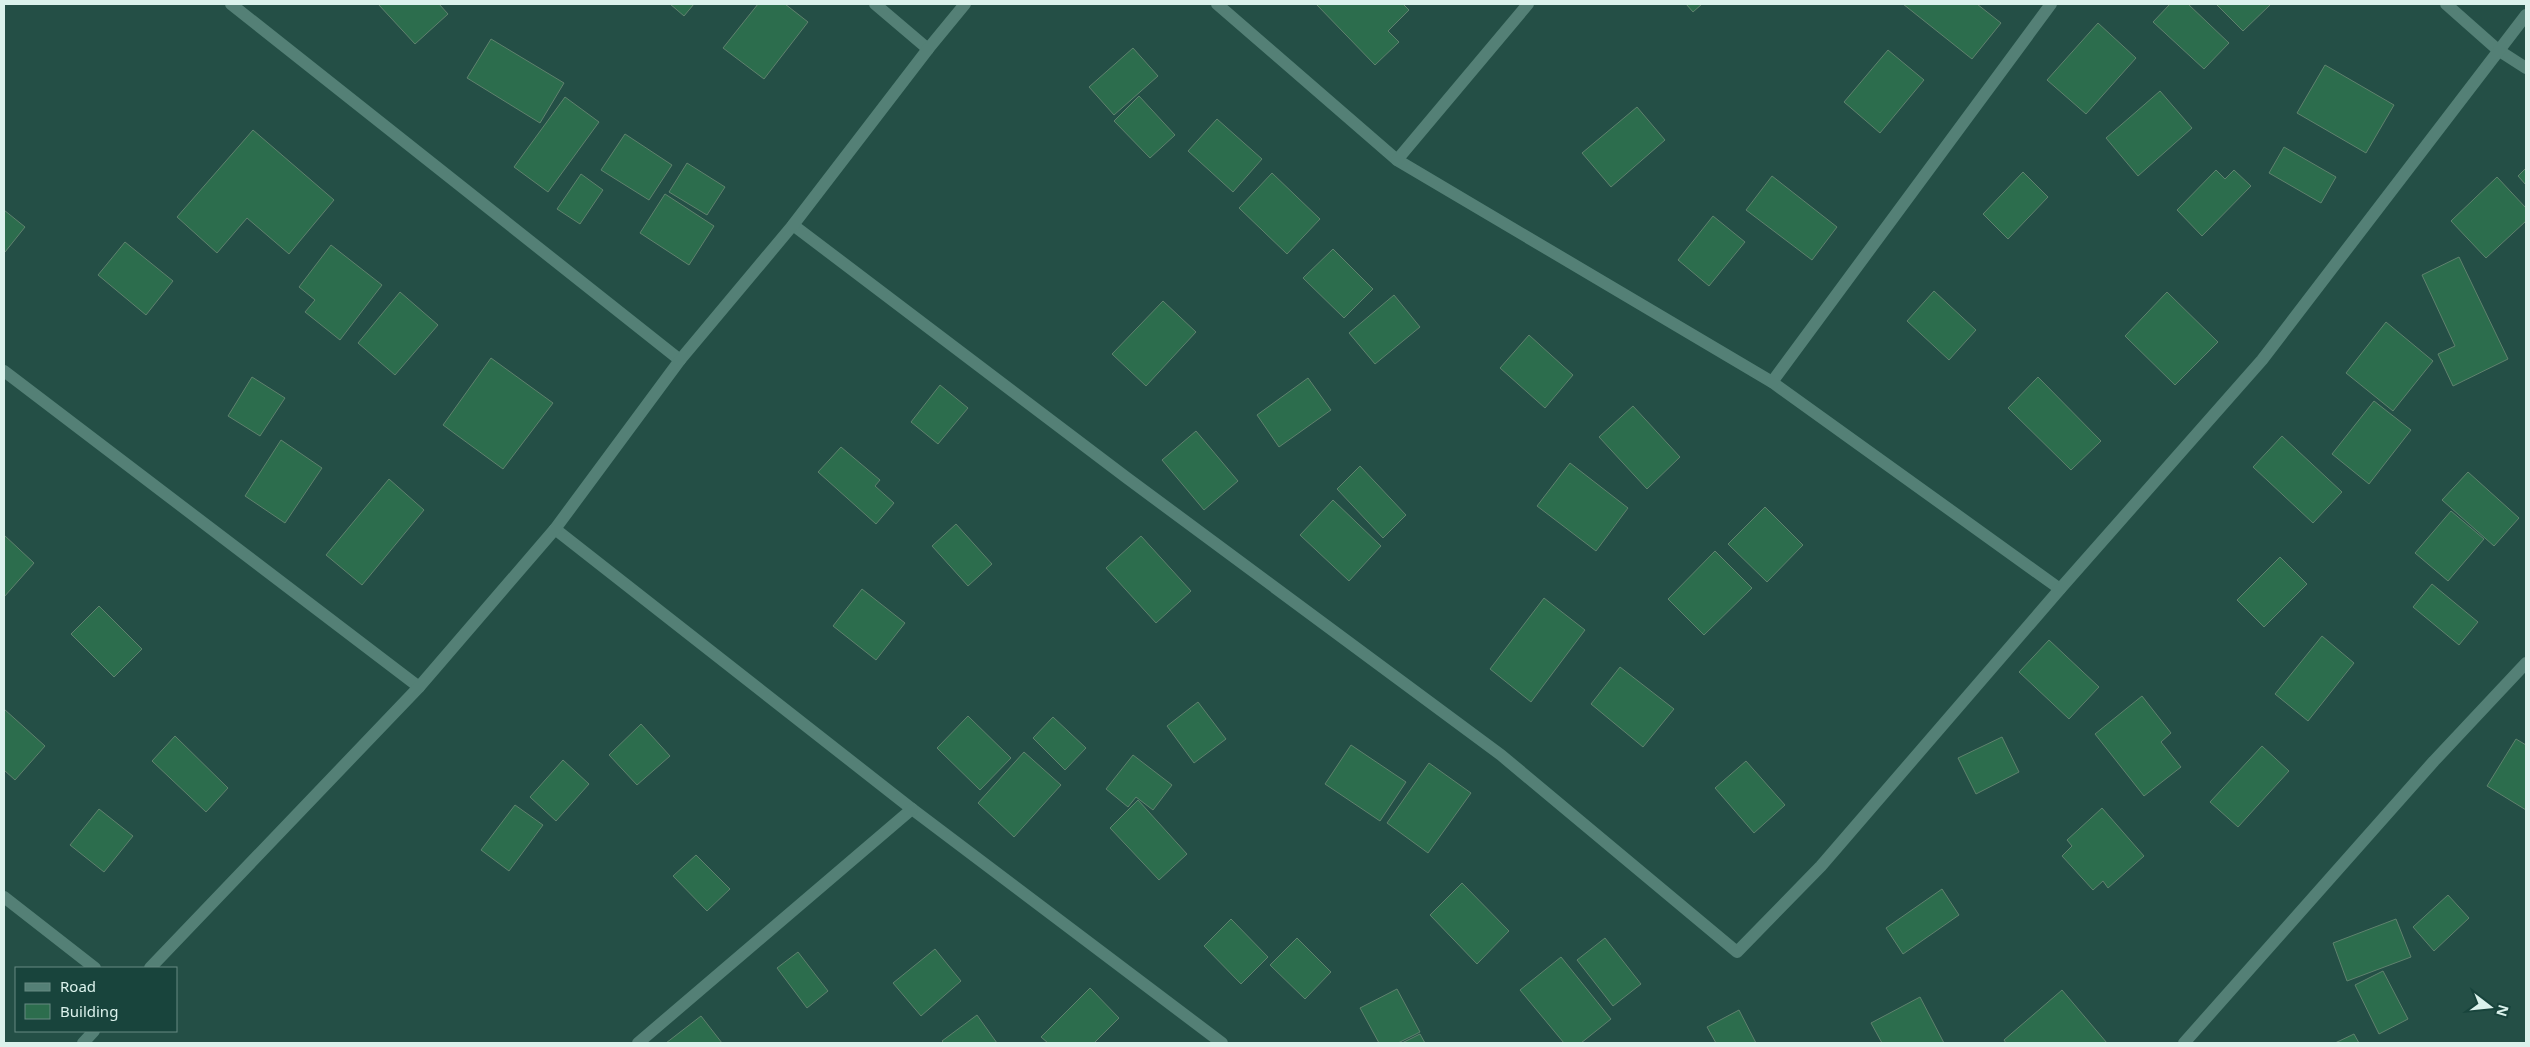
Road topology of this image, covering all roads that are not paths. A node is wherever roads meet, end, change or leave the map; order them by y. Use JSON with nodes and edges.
{"nodes":[{"id":1,"x":231,"y":4,"type":"edge"},
{"id":2,"x":875,"y":4,"type":"edge"},
{"id":3,"x":966,"y":4,"type":"edge"},
{"id":4,"x":1217,"y":4,"type":"edge"},
{"id":5,"x":1528,"y":4,"type":"edge"},
{"id":6,"x":2051,"y":4,"type":"edge"},
{"id":7,"x":2446,"y":4,"type":"edge"},
{"id":8,"x":2526,"y":15,"type":"edge"},
{"id":9,"x":928,"y":49,"type":"junction"},
{"id":10,"x":2498,"y":50,"type":"junction"},
{"id":11,"x":2526,"y":68,"type":"edge"},
{"id":12,"x":1397,"y":160,"type":"junction"},
{"id":13,"x":793,"y":225,"type":"junction"},
{"id":14,"x":680,"y":360,"type":"junction"},
{"id":15,"x":4,"y":371,"type":"edge"},
{"id":16,"x":1772,"y":382,"type":"junction"},
{"id":17,"x":556,"y":529,"type":"junction"},
{"id":18,"x":2060,"y":589,"type":"junction"},
{"id":19,"x":2526,"y":663,"type":"edge"},
{"id":20,"x":419,"y":687,"type":"junction"},
{"id":21,"x":912,"y":809,"type":"junction"},
{"id":22,"x":4,"y":897,"type":"edge"},
{"id":23,"x":94,"y":967,"type":"edge"},
{"id":24,"x":151,"y":967,"type":"edge"},
{"id":25,"x":93,"y":1032,"type":"edge"},
{"id":26,"x":83,"y":1043,"type":"edge"},
{"id":27,"x":638,"y":1043,"type":"edge"},
{"id":28,"x":1222,"y":1043,"type":"edge"},
{"id":29,"x":2184,"y":1043,"type":"edge"}],
"edges":[{"from":1,"to":14,"type":"street"},
{"from":2,"to":9,"type":"street"},
{"from":3,"to":9,"type":"street"},
{"from":4,"to":12,"type":"street"},
{"from":5,"to":12,"type":"street"},
{"from":6,"to":16,"type":"street"},
{"from":7,"to":10,"type":"street"},
{"from":8,"to":10,"type":"street"},
{"from":9,"to":13,"type":"street"},
{"from":10,"to":11,"type":"street"},
{"from":10,"to":18,"type":"street"},
{"from":12,"to":16,"type":"street"},
{"from":13,"to":14,"type":"street"},
{"from":13,"to":18,"type":"street"},
{"from":14,"to":17,"type":"street"},
{"from":15,"to":20,"type":"street"},
{"from":16,"to":18,"type":"street"},
{"from":17,"to":20,"type":"street"},
{"from":17,"to":21,"type":"street"},
{"from":19,"to":29,"type":"street"},
{"from":20,"to":24,"type":"street"},
{"from":21,"to":27,"type":"street"},
{"from":21,"to":28,"type":"street"},
{"from":22,"to":23,"type":"street"},
{"from":25,"to":26,"type":"street"}]}
